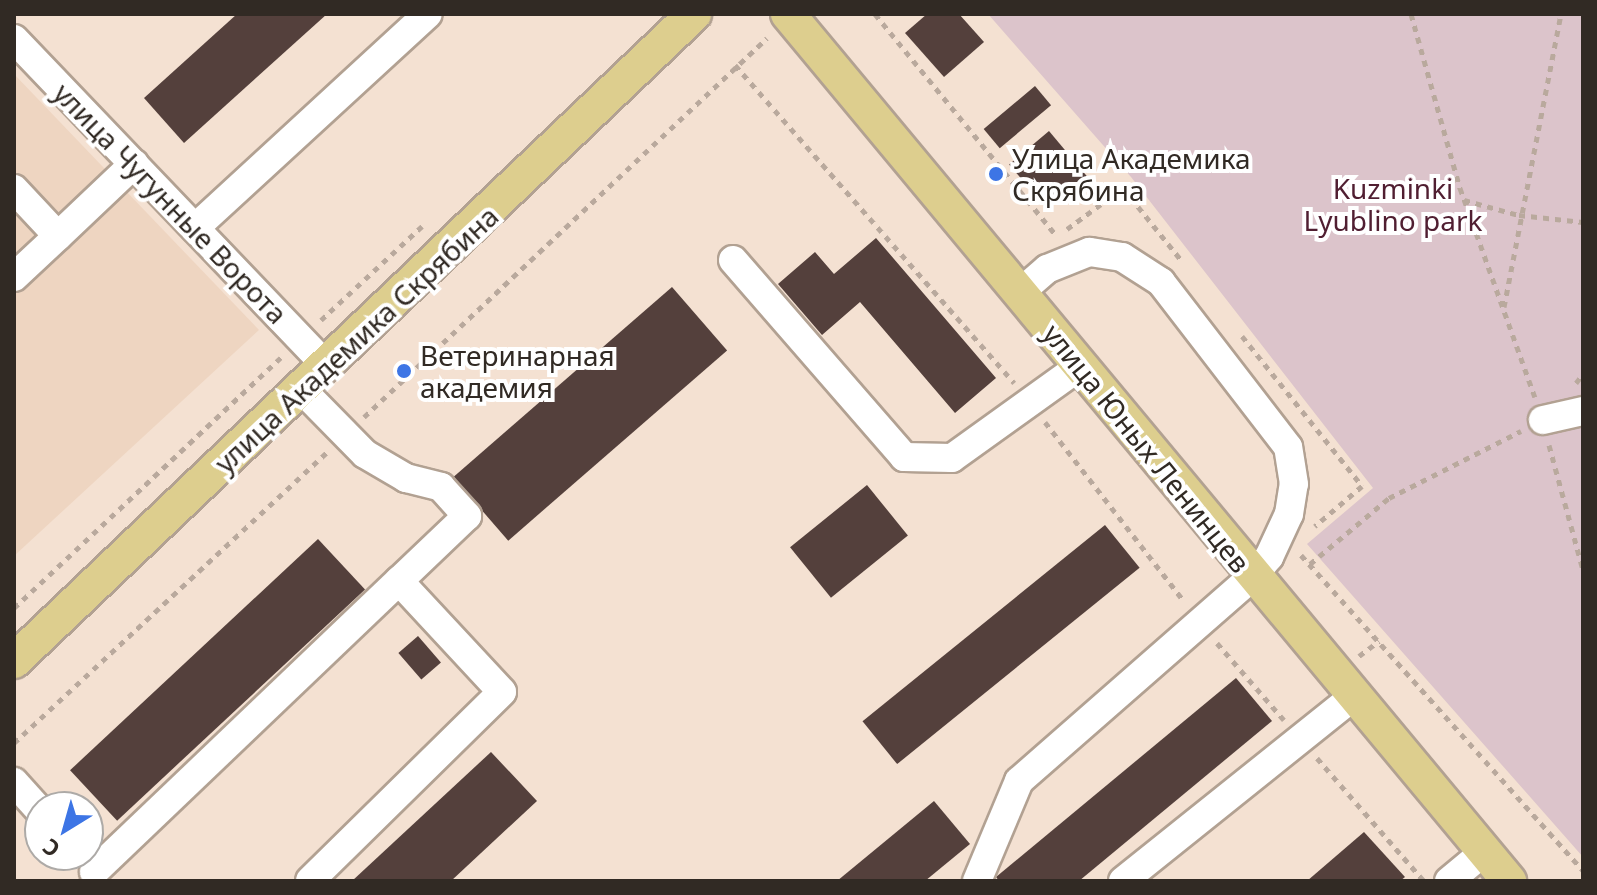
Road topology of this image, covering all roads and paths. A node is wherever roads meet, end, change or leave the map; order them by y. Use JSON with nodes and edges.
{"nodes":[{"id":1,"x":428,"y":14,"type":"edge"},
{"id":2,"x":694,"y":14,"type":"edge"},
{"id":3,"x":1411,"y":14,"type":"edge"},
{"id":4,"x":1561,"y":14,"type":"edge"},
{"id":5,"x":790,"y":16,"type":"edge"},
{"id":6,"x":14,"y":39,"type":"edge"},
{"id":7,"x":735,"y":65,"type":"junction"},
{"id":8,"x":134,"y":164,"type":"junction"},
{"id":9,"x":14,"y":189,"type":"edge"},
{"id":10,"x":1464,"y":200,"type":"junction"},
{"id":11,"x":1519,"y":215,"type":"junction"},
{"id":12,"x":429,"y":220,"type":"dead end"},
{"id":13,"x":1583,"y":222,"type":"edge"},
{"id":14,"x":195,"y":228,"type":"junction"},
{"id":15,"x":58,"y":236,"type":"junction"},
{"id":16,"x":733,"y":260,"type":"dead end"},
{"id":17,"x":14,"y":277,"type":"edge"},
{"id":18,"x":1019,"y":293,"type":"junction"},
{"id":19,"x":1504,"y":312,"type":"junction"},
{"id":20,"x":300,"y":339,"type":"junction"},
{"id":21,"x":1080,"y":366,"type":"junction"},
{"id":22,"x":327,"y":367,"type":"junction"},
{"id":23,"x":1583,"y":374,"type":"edge"},
{"id":24,"x":303,"y":391,"type":"junction"},
{"id":25,"x":1029,"y":402,"type":"junction"},
{"id":26,"x":1583,"y":411,"type":"edge"},
{"id":27,"x":1543,"y":420,"type":"junction"},
{"id":28,"x":346,"y":434,"type":"junction"},
{"id":29,"x":1293,"y":545,"type":"dead end"},
{"id":30,"x":1310,"y":564,"type":"junction"},
{"id":31,"x":1583,"y":570,"type":"edge"},
{"id":32,"x":1253,"y":576,"type":"junction"},
{"id":33,"x":399,"y":581,"type":"junction"},
{"id":34,"x":14,"y":608,"type":"edge"},
{"id":35,"x":1201,"y":622,"type":"junction"},
{"id":36,"x":14,"y":661,"type":"edge"},
{"id":37,"x":1353,"y":697,"type":"junction"},
{"id":38,"x":14,"y":743,"type":"edge"},
{"id":39,"x":1484,"y":852,"type":"junction"},
{"id":40,"x":104,"y":858,"type":"edge"},
{"id":41,"x":1583,"y":870,"type":"edge"},
{"id":42,"x":974,"y":880,"type":"edge"},
{"id":43,"x":310,"y":881,"type":"edge"},
{"id":44,"x":1123,"y":881,"type":"edge"},
{"id":45,"x":1449,"y":881,"type":"edge"},
{"id":46,"x":1509,"y":881,"type":"edge"}],
"edges":[{"from":1,"to":14,"type":"street"},
{"from":2,"to":22,"type":"main road","name":"улица Академика Скрябина"},
{"from":3,"to":10,"type":"path"},
{"from":4,"to":11,"type":"path"},
{"from":5,"to":7,"type":"path"},
{"from":5,"to":18,"type":"main road","name":"улица Юных Ленинцев"},
{"from":6,"to":8,"type":"street","name":"улица Чугунные Ворота"},
{"from":7,"to":25,"type":"path"},
{"from":7,"to":28,"type":"path"},
{"from":8,"to":14,"type":"street","name":"улица Чугунные Ворота"},
{"from":8,"to":15,"type":"street"},
{"from":9,"to":15,"type":"street"},
{"from":10,"to":11,"type":"path"},
{"from":10,"to":19,"type":"path"},
{"from":11,"to":13,"type":"path"},
{"from":11,"to":19,"type":"path"},
{"from":12,"to":20,"type":"path"},
{"from":14,"to":20,"type":"street","name":"улица Чугунные Ворота"},
{"from":15,"to":17,"type":"street"},
{"from":16,"to":25,"type":"street"},
{"from":18,"to":21,"type":"main road","name":"улица Юных Ленинцев"},
{"from":18,"to":32,"type":"street"},
{"from":19,"to":27,"type":"path"},
{"from":20,"to":22,"type":"street","name":"улица Чугунные Ворота"},
{"from":20,"to":34,"type":"path"},
{"from":21,"to":25,"type":"street"},
{"from":21,"to":32,"type":"main road","name":"улица Юных Ленинцев"},
{"from":22,"to":24,"type":"main road","name":"улица Академика Скрябина"},
{"from":23,"to":27,"type":"path"},
{"from":24,"to":28,"type":"street"},
{"from":24,"to":36,"type":"main road","name":"улица Академика Скрябина"},
{"from":25,"to":35,"type":"path"},
{"from":26,"to":27,"type":"street"},
{"from":27,"to":30,"type":"path"},
{"from":27,"to":31,"type":"path"},
{"from":28,"to":33,"type":"street"},
{"from":28,"to":38,"type":"path"},
{"from":29,"to":30,"type":"path"},
{"from":30,"to":41,"type":"path"},
{"from":32,"to":35,"type":"street"},
{"from":32,"to":37,"type":"main road","name":"улица Юных Ленинцев"},
{"from":33,"to":40,"type":"street"},
{"from":33,"to":43,"type":"street"},
{"from":35,"to":42,"type":"street"},
{"from":37,"to":39,"type":"main road","name":"улица Юных Ленинцев"},
{"from":37,"to":44,"type":"street"},
{"from":39,"to":45,"type":"street"},
{"from":39,"to":46,"type":"main road","name":"улица Юных Ленинцев"}]}
